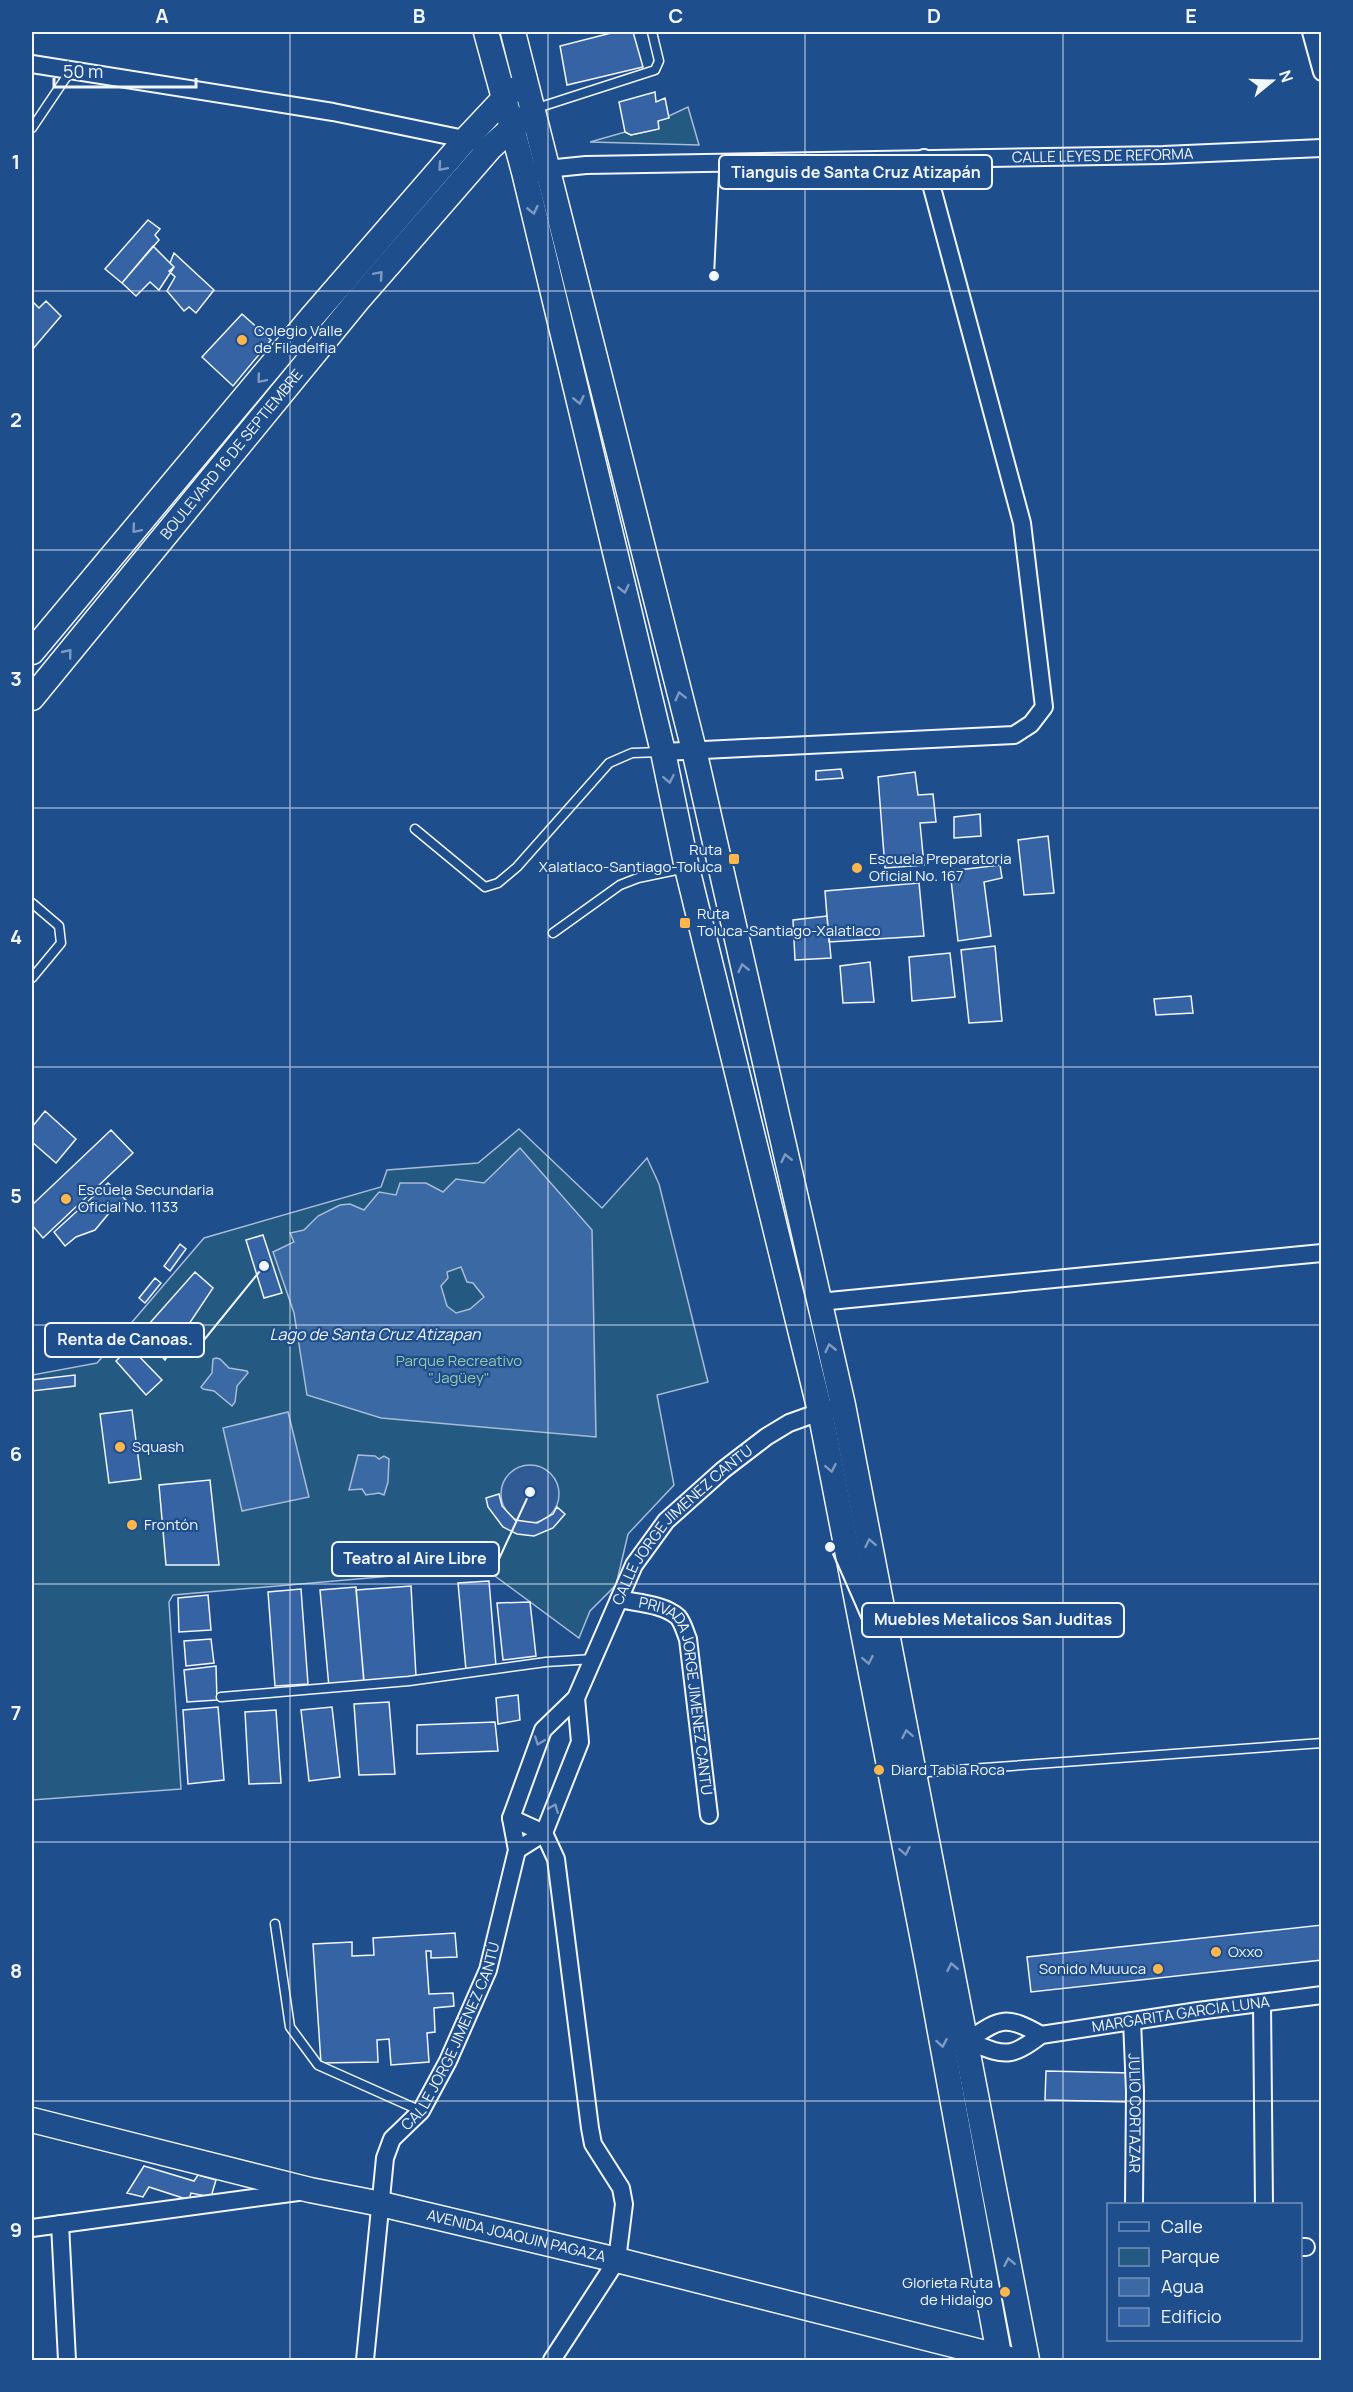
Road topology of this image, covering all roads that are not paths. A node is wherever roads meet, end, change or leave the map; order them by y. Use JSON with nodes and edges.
{"nodes":[{"id":1,"x":486,"y":32,"type":"edge"},
{"id":2,"x":513,"y":32,"type":"edge"},
{"id":3,"x":652,"y":32,"type":"edge"},
{"id":4,"x":1311,"y":32,"type":"edge"},
{"id":5,"x":32,"y":64,"type":"edge"},
{"id":6,"x":71,"y":70,"type":"junction"},
{"id":7,"x":1322,"y":72,"type":"edge"},
{"id":8,"x":525,"y":78,"type":"junction"},
{"id":9,"x":503,"y":98,"type":"junction"},
{"id":10,"x":532,"y":110,"type":"junction"},
{"id":11,"x":32,"y":128,"type":"edge"},
{"id":12,"x":512,"y":128,"type":"junction"},
{"id":13,"x":467,"y":138,"type":"junction"},
{"id":14,"x":491,"y":147,"type":"junction"},
{"id":15,"x":1322,"y":148,"type":"edge"},
{"id":16,"x":924,"y":158,"type":"junction"},
{"id":17,"x":536,"y":170,"type":"junction"},
{"id":18,"x":349,"y":293,"type":"junction"},
{"id":19,"x":71,"y":605,"type":"junction"},
{"id":20,"x":92,"y":623,"type":"junction"},
{"id":21,"x":32,"y":652,"type":"edge"},
{"id":22,"x":32,"y":698,"type":"edge"},
{"id":23,"x":694,"y":750,"type":"junction"},
{"id":24,"x":663,"y":752,"type":"junction"},
{"id":25,"x":414,"y":829,"type":"dead end"},
{"id":26,"x":687,"y":868,"type":"junction"},
{"id":27,"x":32,"y":903,"type":"edge"},
{"id":28,"x":553,"y":933,"type":"dead end"},
{"id":29,"x":32,"y":978,"type":"edge"},
{"id":30,"x":1322,"y":1253,"type":"edge"},
{"id":31,"x":819,"y":1302,"type":"junction"},
{"id":32,"x":832,"y":1408,"type":"junction"},
{"id":33,"x":619,"y":1599,"type":"junction"},
{"id":34,"x":593,"y":1659,"type":"junction"},
{"id":35,"x":221,"y":1697,"type":"dead end"},
{"id":36,"x":576,"y":1698,"type":"junction"},
{"id":37,"x":1322,"y":1743,"type":"edge"},
{"id":38,"x":914,"y":1773,"type":"junction"},
{"id":39,"x":709,"y":1815,"type":"dead end"},
{"id":40,"x":511,"y":1818,"type":"junction"},
{"id":41,"x":544,"y":1833,"type":"junction"},
{"id":42,"x":517,"y":1850,"type":"junction"},
{"id":43,"x":275,"y":1924,"type":"dead end"},
{"id":44,"x":928,"y":1966,"type":"junction"},
{"id":45,"x":1322,"y":1995,"type":"edge"},
{"id":46,"x":1262,"y":2002,"type":"junction"},
{"id":47,"x":1132,"y":2021,"type":"junction"},
{"id":48,"x":1041,"y":2035,"type":"junction"},
{"id":49,"x":967,"y":2041,"type":"junction"},
{"id":50,"x":422,"y":2111,"type":"junction"},
{"id":51,"x":32,"y":2120,"type":"edge"},
{"id":52,"x":956,"y":2120,"type":"junction"},
{"id":53,"x":310,"y":2190,"type":"junction"},
{"id":54,"x":1134,"y":2203,"type":"edge"},
{"id":55,"x":1264,"y":2203,"type":"edge"},
{"id":56,"x":381,"y":2204,"type":"junction"},
{"id":57,"x":60,"y":2224,"type":"junction"},
{"id":58,"x":32,"y":2228,"type":"edge"},
{"id":59,"x":617,"y":2260,"type":"junction"},
{"id":60,"x":1004,"y":2359,"type":"edge"},
{"id":61,"x":67,"y":2361,"type":"edge"},
{"id":62,"x":365,"y":2361,"type":"edge"},
{"id":63,"x":552,"y":2361,"type":"edge"},
{"id":64,"x":1027,"y":2361,"type":"edge"}],
"edges":[{"from":1,"to":9,"type":"main road"},
{"from":2,"to":8,"type":"main road"},
{"from":3,"to":10,"type":"lane"},
{"from":4,"to":7,"type":"street"},
{"from":5,"to":6,"type":"street"},
{"from":6,"to":11,"type":"lane"},
{"from":6,"to":13,"type":"street"},
{"from":8,"to":9,"type":"main road","name":"BOULEVARD 16 DE SEPTIEMBRE"},
{"from":8,"to":10,"type":"main road"},
{"from":9,"to":12,"type":"main road"},
{"from":9,"to":13,"type":"main road","name":"BOULEVARD 16 DE SEPTIEMBRE"},
{"from":10,"to":12,"type":"main road","name":"BOULEVARD 16 DE SEPTIEMBRE"},
{"from":10,"to":17,"type":"main road"},
{"from":12,"to":14,"type":"main road","name":"BOULEVARD 16 DE SEPTIEMBRE"},
{"from":12,"to":17,"type":"main road"},
{"from":13,"to":14,"type":"street"},
{"from":13,"to":18,"type":"main road","name":"BOULEVARD 16 DE SEPTIEMBRE","one_way":true},
{"from":18,"to":14,"type":"main road","name":"BOULEVARD 16 DE SEPTIEMBRE","one_way":true},
{"from":15,"to":16,"type":"street","name":"CALLE LEYES DE REFORMA"},
{"from":16,"to":17,"type":"street","name":"CALLE LEYES DE REFORMA"},
{"from":16,"to":23,"type":"street"},
{"from":23,"to":17,"type":"main road","one_way":true},
{"from":17,"to":24,"type":"main road","one_way":true},
{"from":18,"to":19,"type":"main road","name":"BOULEVARD 16 DE SEPTIEMBRE","one_way":true},
{"from":18,"to":20,"type":"main road","name":"BOULEVARD 16 DE SEPTIEMBRE"},
{"from":19,"to":20,"type":"main road"},
{"from":19,"to":21,"type":"main road","name":"BOULEVARD 16 DE SEPTIEMBRE"},
{"from":22,"to":20,"type":"main road","name":"BOULEVARD 16 DE SEPTIEMBRE","one_way":true},
{"from":23,"to":24,"type":"street"},
{"from":31,"to":23,"type":"main road","one_way":true},
{"from":24,"to":25,"type":"lane"},
{"from":24,"to":26,"type":"main road","one_way":true},
{"from":26,"to":28,"type":"lane"},
{"from":26,"to":32,"type":"main road"},
{"from":27,"to":29,"type":"lane"},
{"from":30,"to":31,"type":"street"},
{"from":32,"to":31,"type":"main road","one_way":true},
{"from":32,"to":33,"type":"street","name":"CALLE JORGE JIMÉNEZ CANTÚ"},
{"from":38,"to":32,"type":"main road","one_way":true},
{"from":32,"to":44,"type":"main road","one_way":true},
{"from":33,"to":34,"type":"street","name":"CALLE JORGE JIMÉNEZ CANTÚ"},
{"from":33,"to":39,"type":"street","name":"PRIVADA JORGE JIMÉNEZ CANTÚ"},
{"from":34,"to":35,"type":"lane"},
{"from":34,"to":36,"type":"street","name":"CALLE JORGE JIMÉNEZ CANTÚ"},
{"from":36,"to":40,"type":"street","name":"CALLE JORGE JIMÉNEZ CANTÚ","one_way":true},
{"from":41,"to":36,"type":"street","name":"CALLE JORGE JIMÉNEZ CANTÚ","one_way":true},
{"from":37,"to":38,"type":"lane"},
{"from":49,"to":38,"type":"main road","one_way":true},
{"from":40,"to":41,"type":"street"},
{"from":40,"to":42,"type":"street","name":"CALLE JORGE JIMÉNEZ CANTÚ"},
{"from":41,"to":42,"type":"street"},
{"from":41,"to":59,"type":"street"},
{"from":42,"to":50,"type":"street","name":"CALLE JORGE JIMÉNEZ CANTÚ"},
{"from":43,"to":50,"type":"lane"},
{"from":44,"to":49,"type":"street"},
{"from":44,"to":52,"type":"main road","one_way":true},
{"from":45,"to":46,"type":"street","name":"MARGARITA GARCÍA LUNA"},
{"from":46,"to":47,"type":"street","name":"MARGARITA GARCÍA LUNA"},
{"from":46,"to":55,"type":"street"},
{"from":47,"to":48,"type":"street","name":"MARGARITA GARCÍA LUNA"},
{"from":47,"to":54,"type":"street","name":"JULIO CORTAZAR"},
{"from":48,"to":49,"type":"street"},
{"from":48,"to":49,"type":"street"},
{"from":49,"to":52,"type":"street"},
{"from":64,"to":49,"type":"main road","one_way":true},
{"from":50,"to":56,"type":"street","name":"CALLE JORGE JIMÉNEZ CANTÚ"},
{"from":51,"to":53,"type":"main road","name":"AVENIDA JOAQUIN PAGAZA"},
{"from":52,"to":60,"type":"main road"},
{"from":53,"to":56,"type":"main road","name":"AVENIDA JOAQUIN PAGAZA"},
{"from":53,"to":57,"type":"street"},
{"from":56,"to":59,"type":"main road","name":"AVENIDA JOAQUIN PAGAZA"},
{"from":56,"to":62,"type":"street","name":"CALLE JORGE JIMÉNEZ CANTÚ"},
{"from":57,"to":58,"type":"street"},
{"from":57,"to":61,"type":"street"},
{"from":59,"to":60,"type":"main road","name":"AVENIDA JOAQUIN PAGAZA"},
{"from":59,"to":63,"type":"street"}]}
